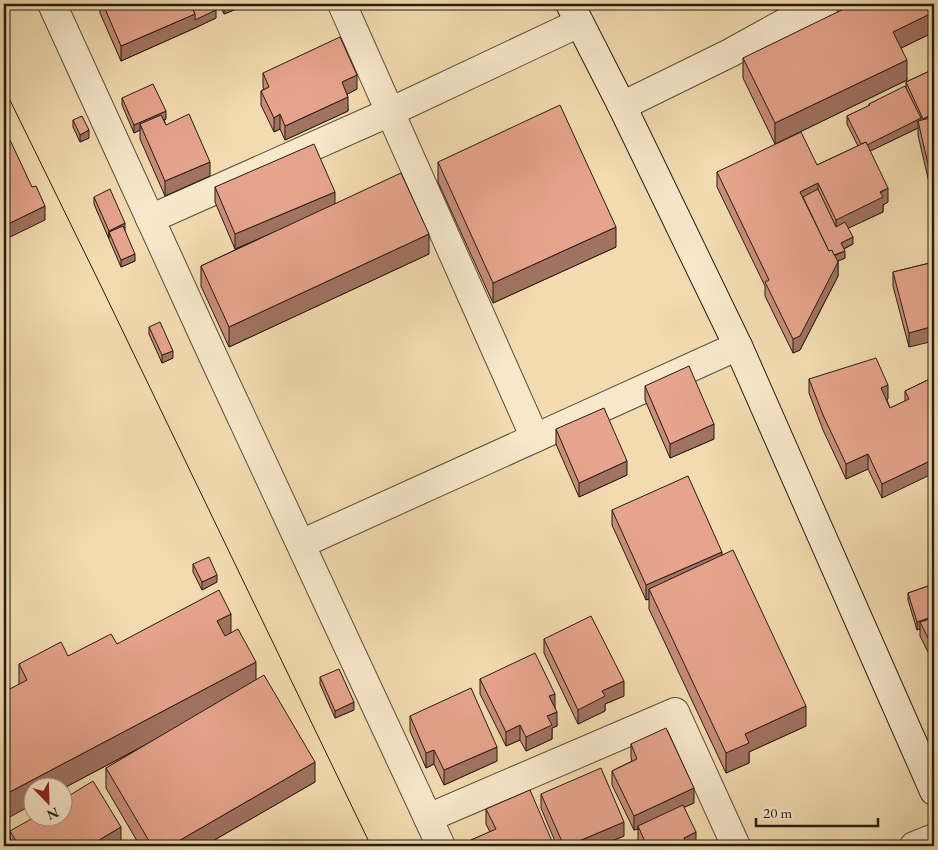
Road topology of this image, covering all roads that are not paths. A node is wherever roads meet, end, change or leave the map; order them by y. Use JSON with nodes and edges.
{"nodes":[{"id":1,"x":52,"y":4,"type":"edge"},
{"id":2,"x":342,"y":4,"type":"edge"},
{"id":3,"x":825,"y":4,"type":"edge"},
{"id":4,"x":574,"y":13,"type":"edge"},
{"id":5,"x":622,"y":106,"type":"junction"},
{"id":6,"x":390,"y":112,"type":"junction"},
{"id":7,"x":150,"y":219,"type":"junction"},
{"id":8,"x":738,"y":346,"type":"junction"},
{"id":9,"x":535,"y":438,"type":"junction"},
{"id":10,"x":301,"y":544,"type":"junction"},
{"id":11,"x":934,"y":791,"type":"edge"},
{"id":12,"x":428,"y":818,"type":"junction"},
{"id":13,"x":934,"y":838,"type":"edge"},
{"id":14,"x":441,"y":846,"type":"edge"},
{"id":15,"x":736,"y":846,"type":"edge"},
{"id":16,"x":914,"y":846,"type":"edge"}],
"edges":[{"from":1,"to":7,"type":"street"},
{"from":2,"to":6,"type":"street"},
{"from":3,"to":5,"type":"street"},
{"from":4,"to":5,"type":"street"},
{"from":4,"to":6,"type":"street"},
{"from":5,"to":8,"type":"street"},
{"from":6,"to":7,"type":"street"},
{"from":6,"to":9,"type":"street"},
{"from":7,"to":10,"type":"street"},
{"from":8,"to":9,"type":"street"},
{"from":8,"to":11,"type":"street"},
{"from":9,"to":10,"type":"street"},
{"from":10,"to":12,"type":"street"},
{"from":12,"to":14,"type":"street"},
{"from":12,"to":15,"type":"street"},
{"from":13,"to":16,"type":"street"}]}
